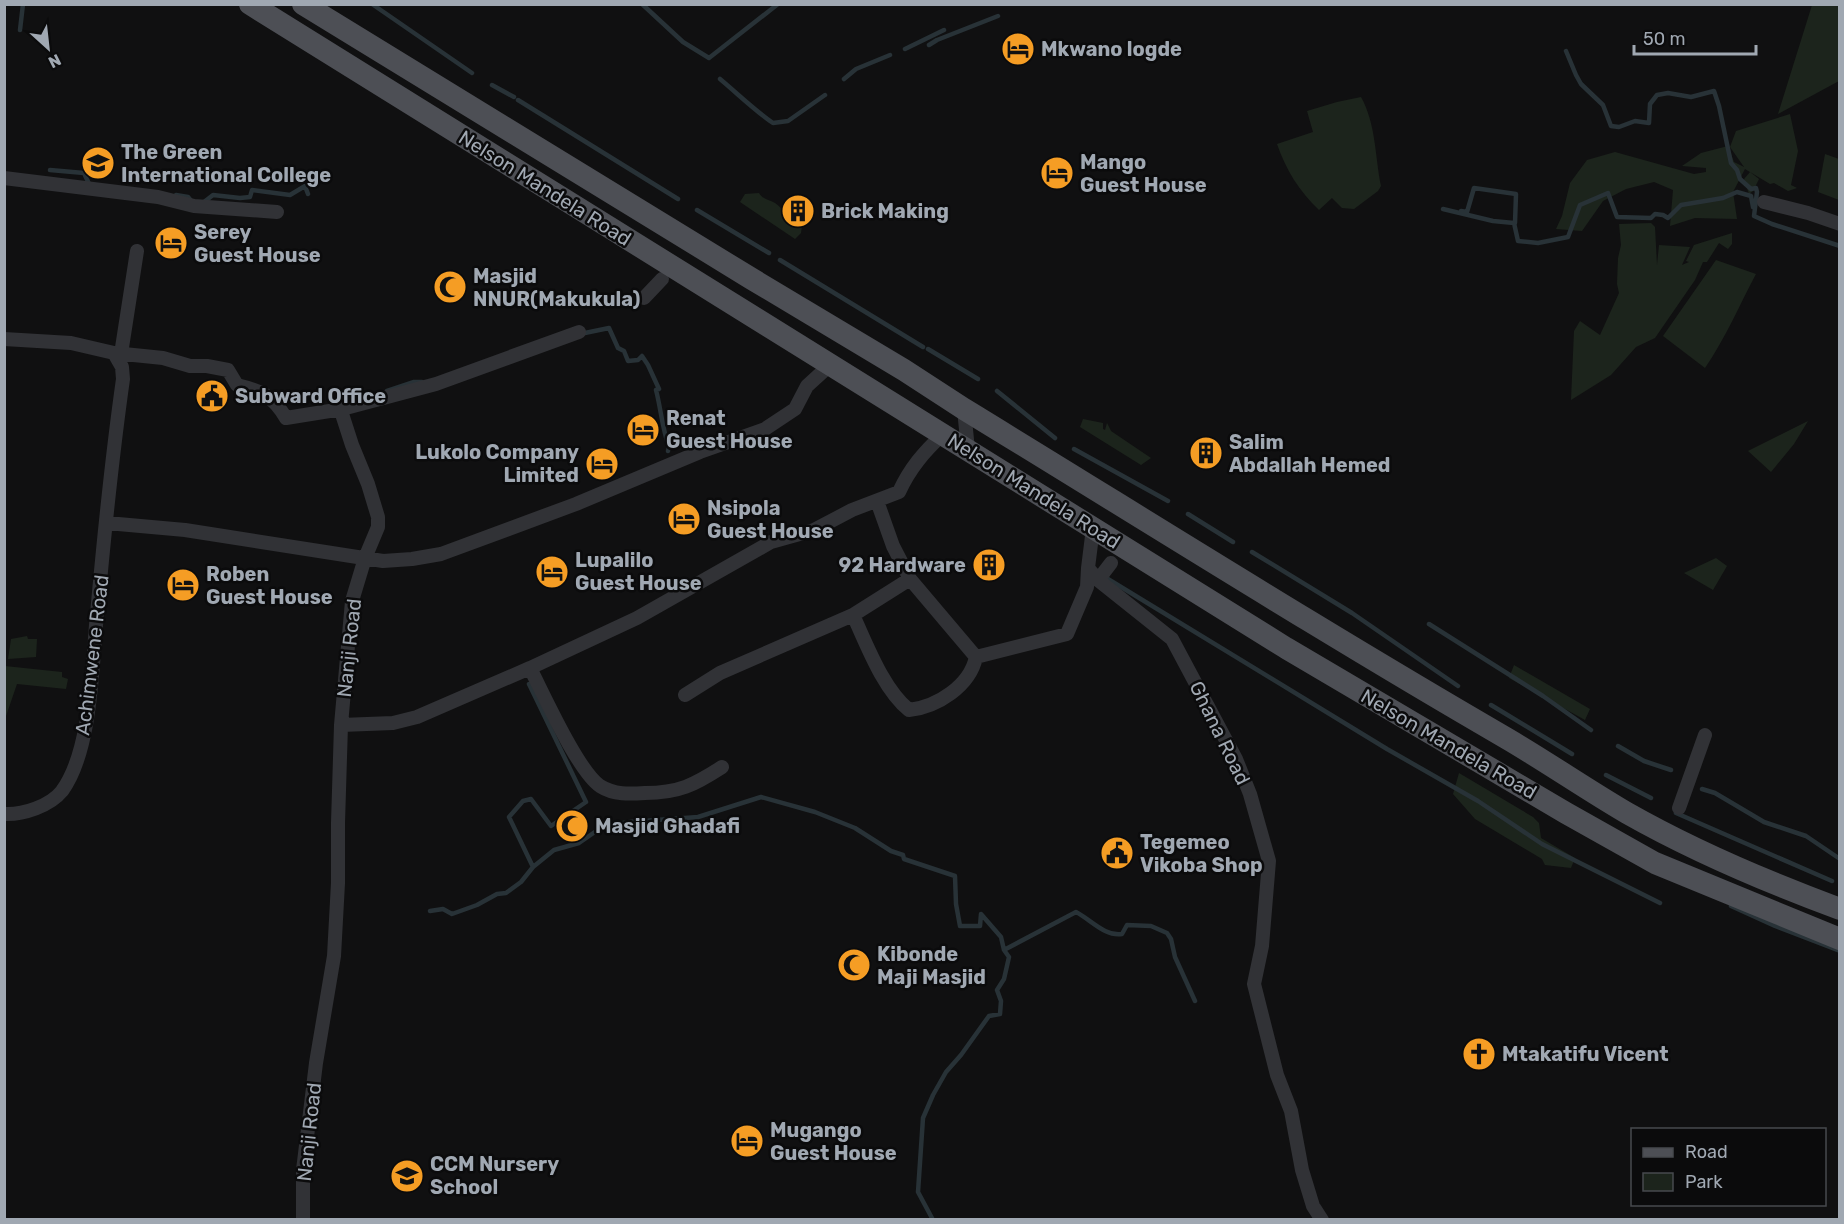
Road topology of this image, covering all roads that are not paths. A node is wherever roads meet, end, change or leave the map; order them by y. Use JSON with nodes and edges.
{"nodes":[{"id":1,"x":250,"y":4,"type":"edge"},
{"id":2,"x":303,"y":4,"type":"edge"},
{"id":3,"x":4,"y":178,"type":"edge"},
{"id":4,"x":1764,"y":201,"type":"dead end"},
{"id":5,"x":277,"y":212,"type":"dead end"},
{"id":6,"x":1839,"y":224,"type":"edge"},
{"id":7,"x":136,"y":251,"type":"dead end"},
{"id":8,"x":662,"y":279,"type":"dead end"},
{"id":9,"x":644,"y":298,"type":"dead end"},
{"id":10,"x":579,"y":332,"type":"dead end"},
{"id":11,"x":4,"y":339,"type":"edge"},
{"id":12,"x":117,"y":354,"type":"junction"},
{"id":13,"x":830,"y":365,"type":"junction"},
{"id":14,"x":342,"y":409,"type":"junction"},
{"id":15,"x":964,"y":409,"type":"junction"},
{"id":16,"x":942,"y":435,"type":"junction"},
{"id":17,"x":968,"y":450,"type":"junction"},
{"id":18,"x":877,"y":501,"type":"junction"},
{"id":19,"x":106,"y":523,"type":"junction"},
{"id":20,"x":1093,"y":528,"type":"junction"},
{"id":21,"x":365,"y":558,"type":"junction"},
{"id":22,"x":1111,"y":563,"type":"dead end"},
{"id":23,"x":1088,"y":568,"type":"junction"},
{"id":24,"x":910,"y":579,"type":"junction"},
{"id":25,"x":1098,"y":580,"type":"junction"},
{"id":26,"x":853,"y":615,"type":"junction"},
{"id":27,"x":976,"y":657,"type":"junction"},
{"id":28,"x":530,"y":668,"type":"junction"},
{"id":29,"x":685,"y":695,"type":"dead end"},
{"id":30,"x":341,"y":725,"type":"junction"},
{"id":31,"x":1705,"y":735,"type":"dead end"},
{"id":32,"x":722,"y":767,"type":"dead end"},
{"id":33,"x":1679,"y":808,"type":"dead end"},
{"id":34,"x":4,"y":814,"type":"edge"},
{"id":35,"x":1839,"y":909,"type":"edge"},
{"id":36,"x":1839,"y":939,"type":"edge"},
{"id":37,"x":303,"y":1220,"type":"edge"},
{"id":38,"x":1322,"y":1220,"type":"edge"}],
"edges":[{"from":1,"to":13,"type":"main road","name":"Nelson Mandela Road"},
{"from":2,"to":15,"type":"main road","name":"Nelson Mandela Road"},
{"from":3,"to":5,"type":"street"},
{"from":4,"to":6,"type":"street"},
{"from":7,"to":12,"type":"street"},
{"from":8,"to":9,"type":"street"},
{"from":10,"to":14,"type":"street"},
{"from":11,"to":12,"type":"street"},
{"from":12,"to":14,"type":"street"},
{"from":12,"to":19,"type":"street","name":"Achimwene Road"},
{"from":13,"to":16,"type":"main road","name":"Nelson Mandela Road"},
{"from":13,"to":21,"type":"street"},
{"from":14,"to":21,"type":"street","name":"Nanji Road"},
{"from":15,"to":17,"type":"street"},
{"from":15,"to":35,"type":"main road","name":"Nelson Mandela Road"},
{"from":16,"to":17,"type":"main road","name":"Nelson Mandela Road"},
{"from":16,"to":18,"type":"street"},
{"from":17,"to":20,"type":"main road","name":"Nelson Mandela Road"},
{"from":18,"to":24,"type":"street"},
{"from":18,"to":28,"type":"street"},
{"from":19,"to":21,"type":"street"},
{"from":19,"to":34,"type":"street","name":"Achimwene Road"},
{"from":20,"to":23,"type":"street"},
{"from":20,"to":36,"type":"main road","name":"Nelson Mandela Road"},
{"from":21,"to":30,"type":"street","name":"Nanji Road"},
{"from":22,"to":25,"type":"street"},
{"from":23,"to":25,"type":"street","name":"Ghana Road"},
{"from":23,"to":27,"type":"street"},
{"from":24,"to":26,"type":"street"},
{"from":24,"to":27,"type":"street"},
{"from":25,"to":38,"type":"street","name":"Ghana Road"},
{"from":26,"to":27,"type":"street"},
{"from":26,"to":29,"type":"street"},
{"from":28,"to":30,"type":"street"},
{"from":28,"to":32,"type":"street"},
{"from":30,"to":37,"type":"street","name":"Nanji Road"},
{"from":31,"to":33,"type":"street"}]}
